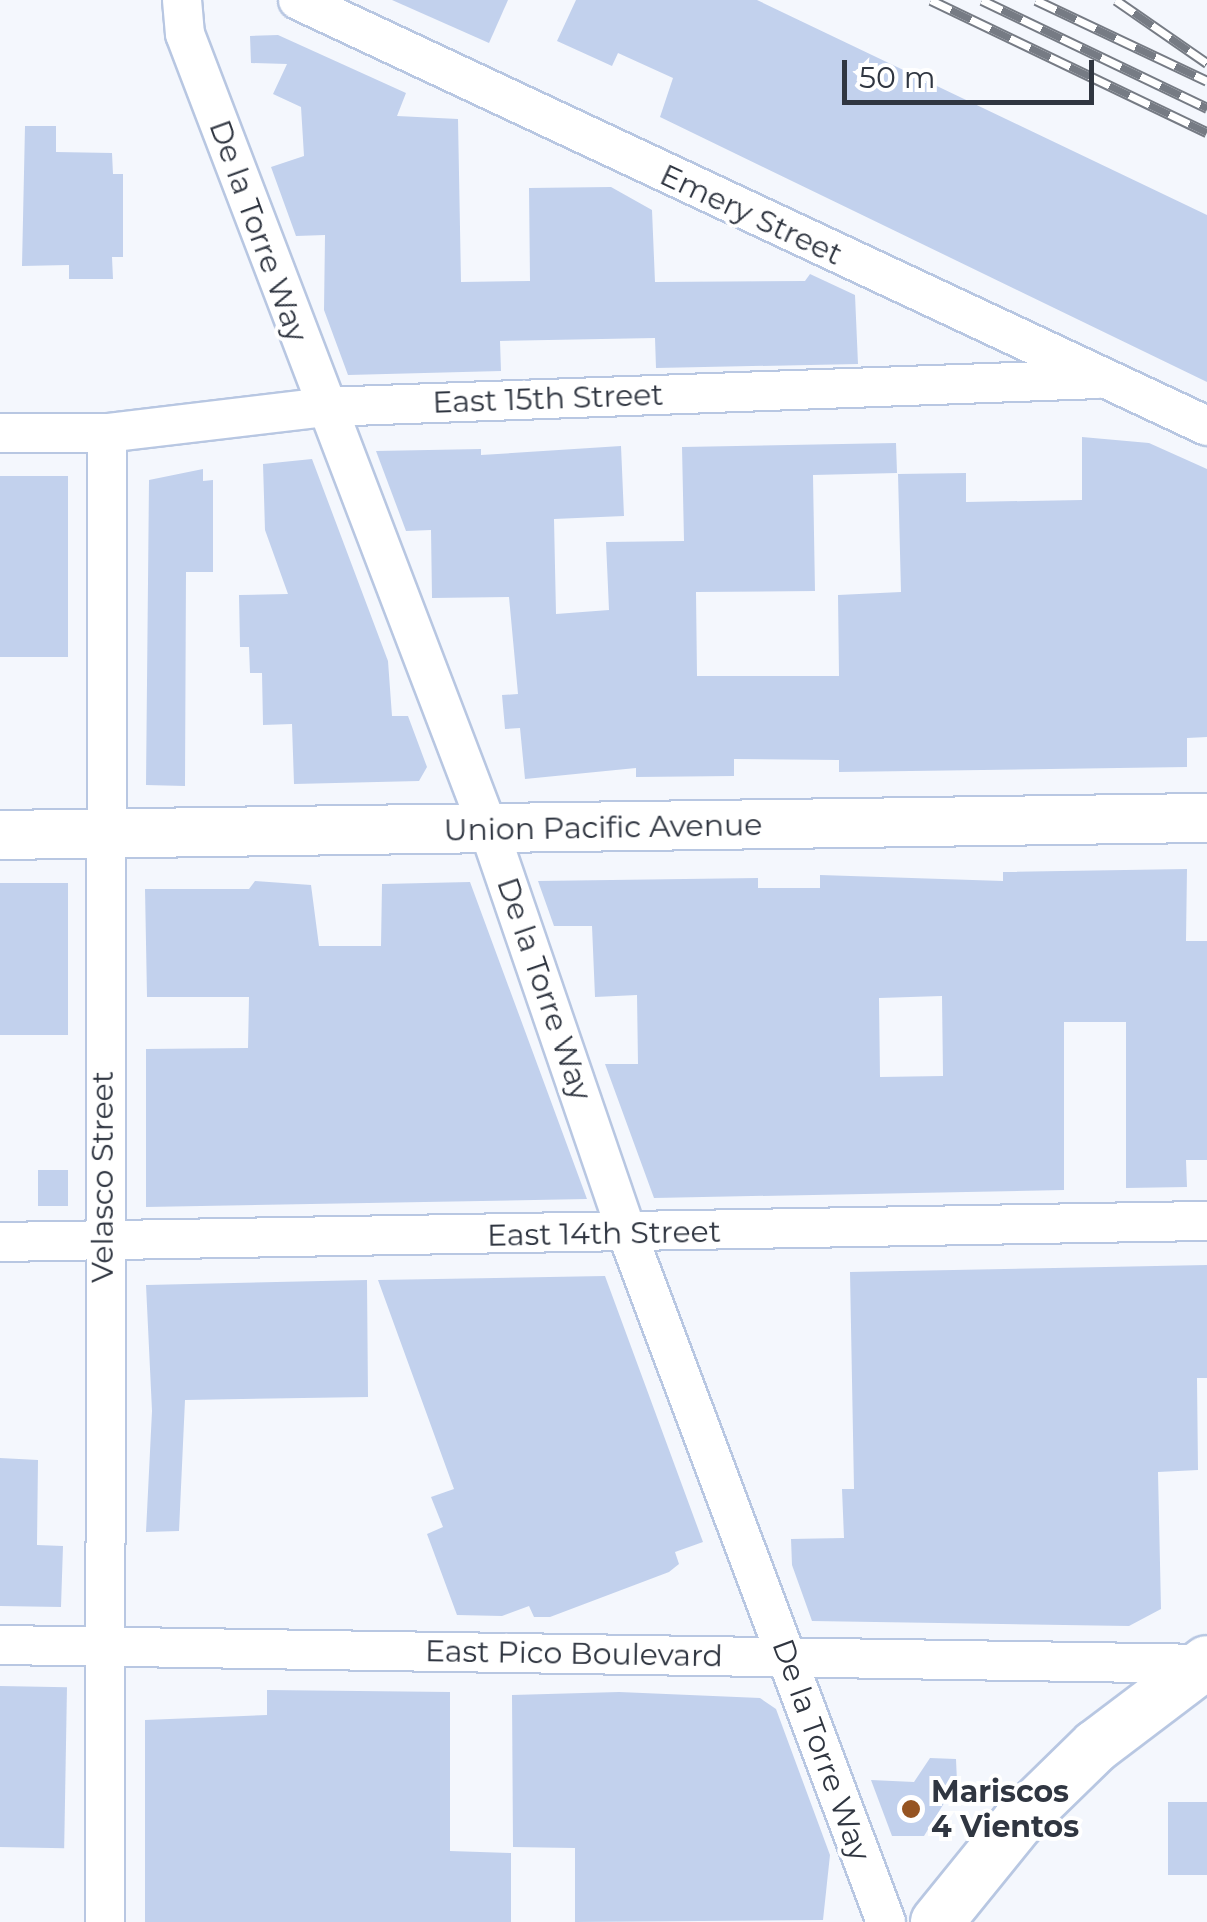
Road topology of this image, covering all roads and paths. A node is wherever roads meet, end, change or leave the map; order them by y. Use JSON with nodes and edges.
{"nodes":[{"id":1,"x":182,"y":0,"type":"edge"},
{"id":2,"x":298,"y":0,"type":"edge"},
{"id":3,"x":1097,"y":379,"type":"junction"},
{"id":4,"x":324,"y":407,"type":"junction"},
{"id":5,"x":1207,"y":426,"type":"edge"},
{"id":6,"x":0,"y":433,"type":"edge"},
{"id":7,"x":107,"y":433,"type":"junction"},
{"id":8,"x":1207,"y":818,"type":"edge"},
{"id":9,"x":490,"y":830,"type":"junction"},
{"id":10,"x":0,"y":835,"type":"edge"},
{"id":11,"x":103,"y":836,"type":"junction"},
{"id":12,"x":1207,"y":1221,"type":"edge"},
{"id":13,"x":627,"y":1234,"type":"junction"},
{"id":14,"x":0,"y":1242,"type":"edge"},
{"id":15,"x":103,"y":1243,"type":"junction"},
{"id":16,"x":0,"y":1645,"type":"edge"},
{"id":17,"x":102,"y":1646,"type":"junction"},
{"id":18,"x":787,"y":1657,"type":"junction"},
{"id":19,"x":1206,"y":1663,"type":"edge"},
{"id":20,"x":105,"y":1922,"type":"edge"},
{"id":21,"x":886,"y":1922,"type":"edge"},
{"id":22,"x":937,"y":1922,"type":"edge"}],
"edges":[{"from":1,"to":4,"type":"street","name":"De la Torre Way"},
{"from":2,"to":3,"type":"street","name":"Emery Street"},
{"from":3,"to":4,"type":"street","name":"East 15th Street"},
{"from":3,"to":5,"type":"street","name":"Emery Street"},
{"from":4,"to":7,"type":"street","name":"East 15th Street"},
{"from":4,"to":9,"type":"street","name":"De la Torre Way"},
{"from":6,"to":7,"type":"street","name":"East 15th Street"},
{"from":7,"to":11,"type":"street","name":"Velasco Street"},
{"from":8,"to":9,"type":"street","name":"Union Pacific Avenue"},
{"from":9,"to":11,"type":"street","name":"Union Pacific Avenue"},
{"from":9,"to":13,"type":"street","name":"De la Torre Way"},
{"from":10,"to":11,"type":"street","name":"Union Pacific Avenue"},
{"from":11,"to":15,"type":"street","name":"Velasco Street"},
{"from":12,"to":13,"type":"street","name":"East 14th Street"},
{"from":13,"to":15,"type":"street","name":"East 14th Street"},
{"from":13,"to":18,"type":"street","name":"De la Torre Way"},
{"from":14,"to":15,"type":"street","name":"East 14th Street"},
{"from":15,"to":17,"type":"street","name":"Velasco Street"},
{"from":16,"to":17,"type":"street","name":"East Pico Boulevard"},
{"from":17,"to":18,"type":"street","name":"East Pico Boulevard"},
{"from":17,"to":20,"type":"street","name":"Velasco Street"},
{"from":18,"to":19,"type":"street","name":"East Pico Boulevard"},
{"from":18,"to":21,"type":"street","name":"De la Torre Way"},
{"from":19,"to":22,"type":"main road"}]}
